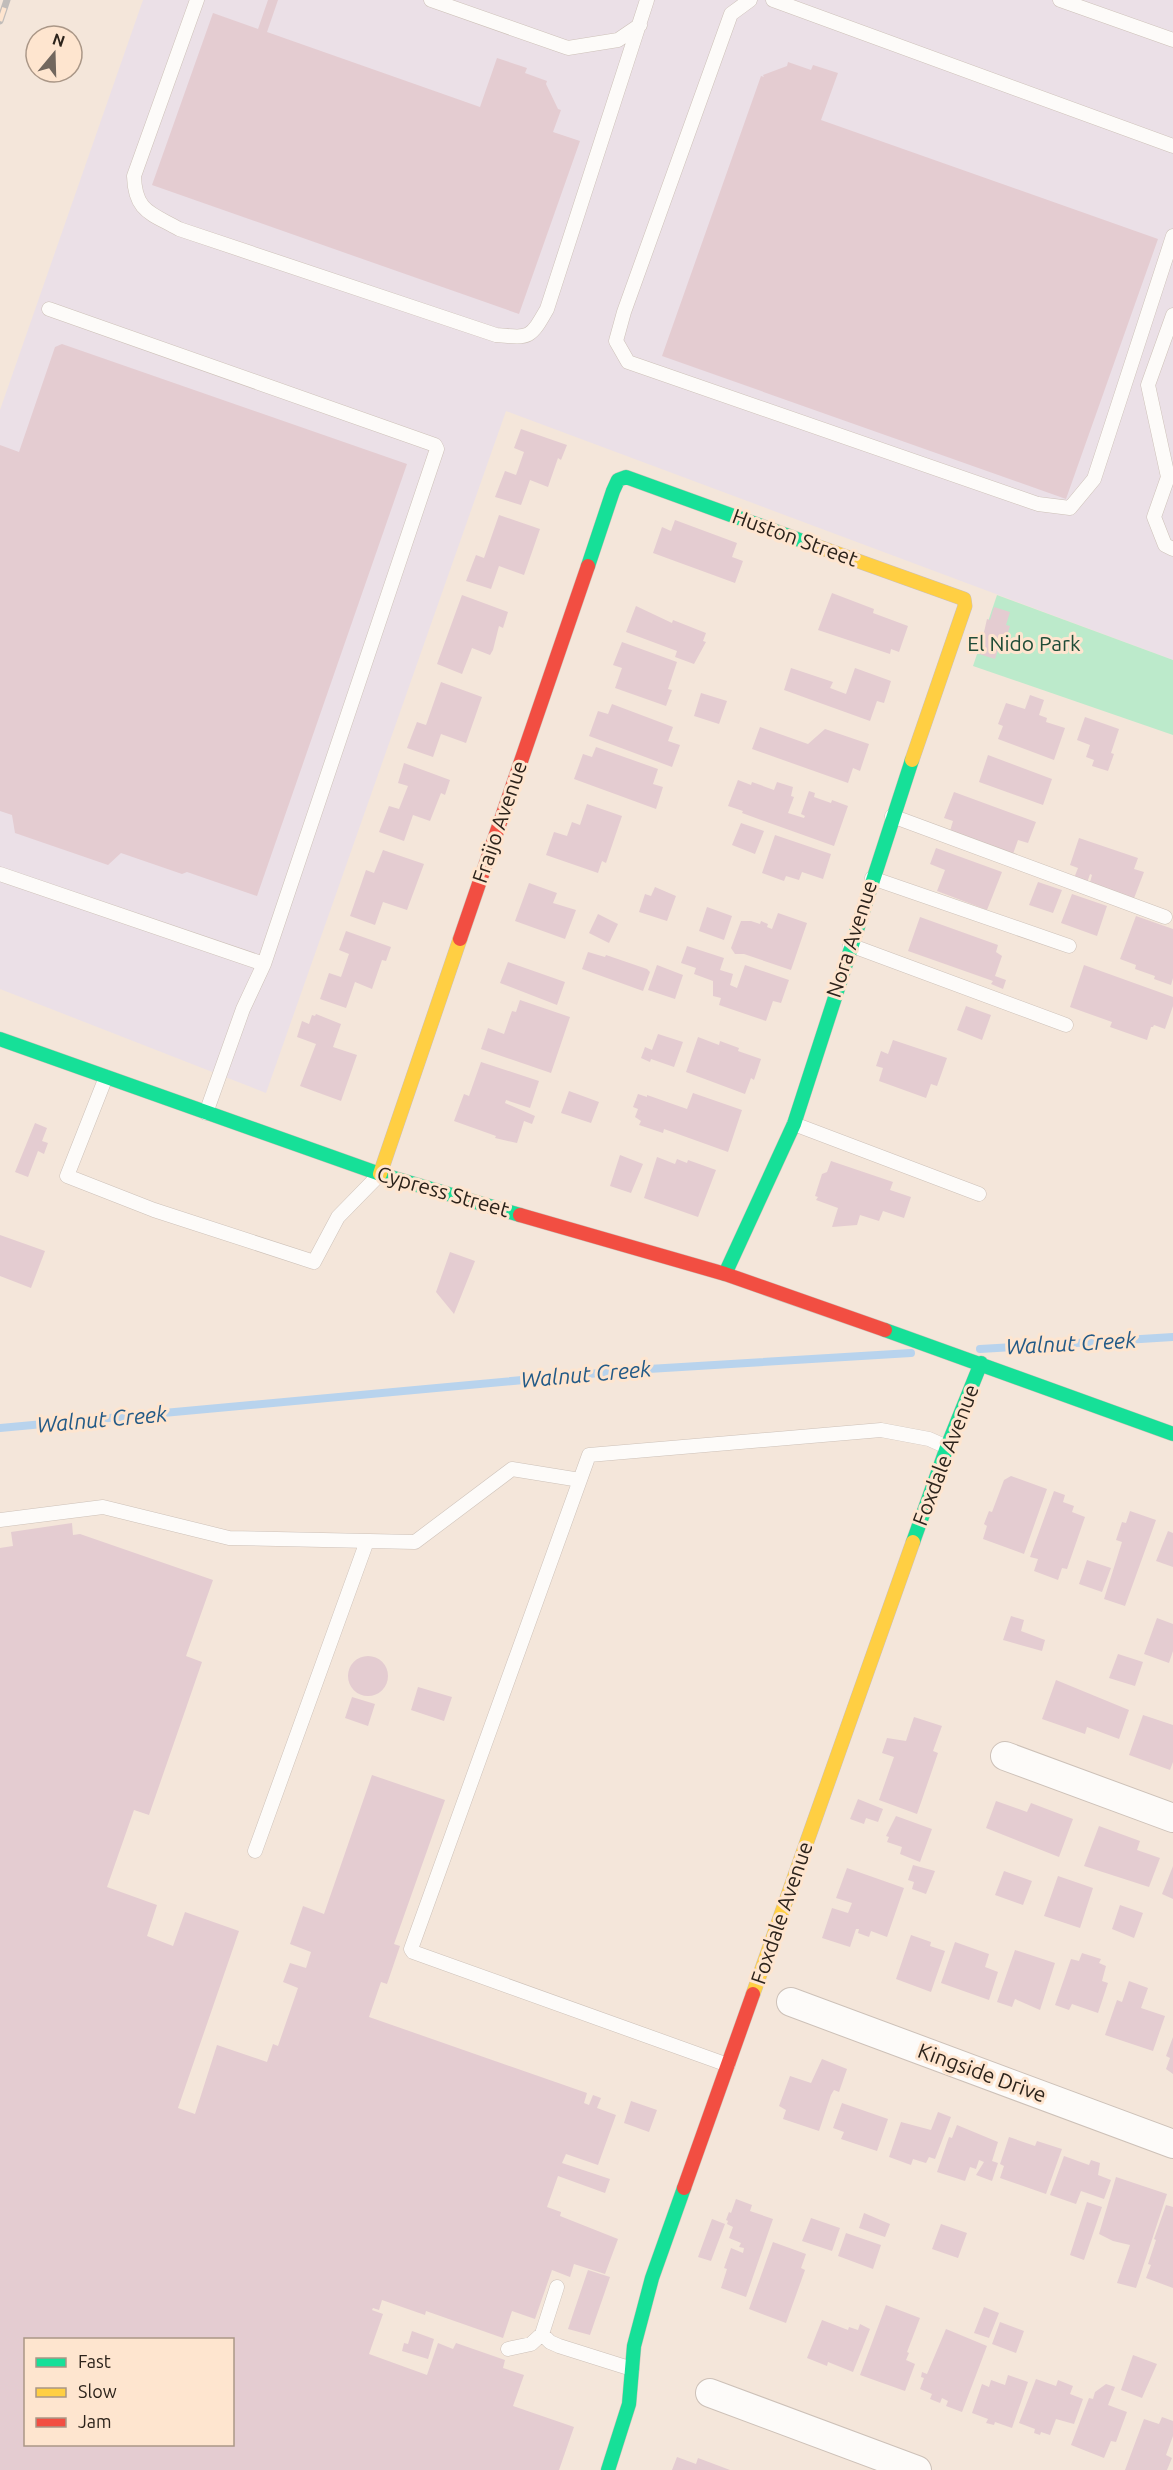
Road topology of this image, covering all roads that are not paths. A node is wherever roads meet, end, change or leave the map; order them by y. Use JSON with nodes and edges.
{"nodes":[{"id":1,"x":198,"y":0,"type":"edge"},
{"id":2,"x":431,"y":0,"type":"edge"},
{"id":3,"x":647,"y":0,"type":"edge"},
{"id":4,"x":750,"y":0,"type":"edge"},
{"id":5,"x":773,"y":0,"type":"edge"},
{"id":6,"x":1060,"y":0,"type":"edge"},
{"id":7,"x":640,"y":25,"type":"junction"},
{"id":8,"x":1173,"y":40,"type":"edge"},
{"id":9,"x":1173,"y":146,"type":"edge"},
{"id":10,"x":1173,"y":236,"type":"edge"},
{"id":11,"x":49,"y":309,"type":"dead end"},
{"id":12,"x":1173,"y":315,"type":"edge"},
{"id":13,"x":626,"y":477,"type":"joint"},
{"id":14,"x":1171,"y":477,"type":"edge"},
{"id":15,"x":1173,"y":549,"type":"edge"},
{"id":16,"x":964,"y":599,"type":"joint"},
{"id":17,"x":892,"y":816,"type":"junction"},
{"id":18,"x":0,"y":874,"type":"edge"},
{"id":19,"x":872,"y":878,"type":"junction"},
{"id":20,"x":1165,"y":917,"type":"dead end"},
{"id":21,"x":850,"y":945,"type":"junction"},
{"id":22,"x":1069,"y":946,"type":"dead end"},
{"id":23,"x":264,"y":964,"type":"junction"},
{"id":24,"x":1066,"y":1025,"type":"dead end"},
{"id":25,"x":0,"y":1040,"type":"edge"},
{"id":26,"x":106,"y":1077,"type":"junction"},
{"id":27,"x":206,"y":1113,"type":"junction"},
{"id":28,"x":794,"y":1124,"type":"junction"},
{"id":29,"x":380,"y":1174,"type":"junction"},
{"id":30,"x":979,"y":1194,"type":"dead end"},
{"id":31,"x":725,"y":1274,"type":"junction"},
{"id":32,"x":980,"y":1366,"type":"junction"},
{"id":33,"x":1173,"y":1434,"type":"edge"},
{"id":34,"x":947,"y":1447,"type":"junction"},
{"id":35,"x":580,"y":1480,"type":"junction"},
{"id":36,"x":0,"y":1520,"type":"edge"},
{"id":37,"x":367,"y":1541,"type":"junction"},
{"id":38,"x":1005,"y":1756,"type":"dead end"},
{"id":39,"x":1173,"y":1818,"type":"edge"},
{"id":40,"x":255,"y":1851,"type":"dead end"},
{"id":41,"x":791,"y":2002,"type":"dead end"},
{"id":42,"x":728,"y":2065,"type":"junction"},
{"id":43,"x":1173,"y":2144,"type":"edge"},
{"id":44,"x":557,"y":2287,"type":"dead end"},
{"id":45,"x":542,"y":2334,"type":"junction"},
{"id":46,"x":508,"y":2349,"type":"dead end"},
{"id":47,"x":632,"y":2368,"type":"junction"},
{"id":48,"x":710,"y":2393,"type":"dead end"},
{"id":49,"x":608,"y":2470,"type":"edge"},
{"id":50,"x":916,"y":2470,"type":"edge"}],
"edges":[{"from":1,"to":7,"type":"lane"},
{"from":2,"to":7,"type":"lane"},
{"from":3,"to":7,"type":"lane"},
{"from":4,"to":10,"type":"lane"},
{"from":5,"to":9,"type":"lane"},
{"from":6,"to":8,"type":"lane"},
{"from":11,"to":23,"type":"lane"},
{"from":12,"to":14,"type":"lane"},
{"from":13,"to":16,"type":"street","name":"Huston Street"},
{"from":13,"to":29,"type":"street","name":"Fraijo Avenue"},
{"from":14,"to":15,"type":"lane"},
{"from":16,"to":17,"type":"street","name":"Nora Avenue"},
{"from":17,"to":19,"type":"street","name":"Nora Avenue"},
{"from":17,"to":20,"type":"lane"},
{"from":18,"to":23,"type":"lane"},
{"from":19,"to":21,"type":"street","name":"Nora Avenue"},
{"from":19,"to":22,"type":"lane"},
{"from":21,"to":24,"type":"lane"},
{"from":21,"to":28,"type":"street","name":"Nora Avenue"},
{"from":23,"to":27,"type":"lane"},
{"from":25,"to":26,"type":"street","name":"Cypress Street"},
{"from":26,"to":27,"type":"street","name":"Cypress Street"},
{"from":26,"to":29,"type":"lane"},
{"from":27,"to":29,"type":"street","name":"Cypress Street"},
{"from":28,"to":30,"type":"lane"},
{"from":28,"to":31,"type":"street","name":"Nora Avenue"},
{"from":29,"to":31,"type":"street","name":"Cypress Street"},
{"from":31,"to":32,"type":"street","name":"Cypress Street"},
{"from":32,"to":33,"type":"street","name":"Cypress Street"},
{"from":32,"to":34,"type":"street","name":"Foxdale Avenue"},
{"from":34,"to":35,"type":"lane"},
{"from":34,"to":42,"type":"street","name":"Foxdale Avenue"},
{"from":35,"to":37,"type":"lane"},
{"from":35,"to":42,"type":"lane"},
{"from":36,"to":37,"type":"lane"},
{"from":37,"to":40,"type":"lane"},
{"from":38,"to":39,"type":"street"},
{"from":41,"to":43,"type":"street","name":"Kingside Drive"},
{"from":42,"to":47,"type":"street","name":"Foxdale Avenue"},
{"from":44,"to":45,"type":"lane"},
{"from":45,"to":46,"type":"lane"},
{"from":45,"to":47,"type":"lane"},
{"from":47,"to":49,"type":"street","name":"Foxdale Avenue"},
{"from":48,"to":50,"type":"street"}]}
